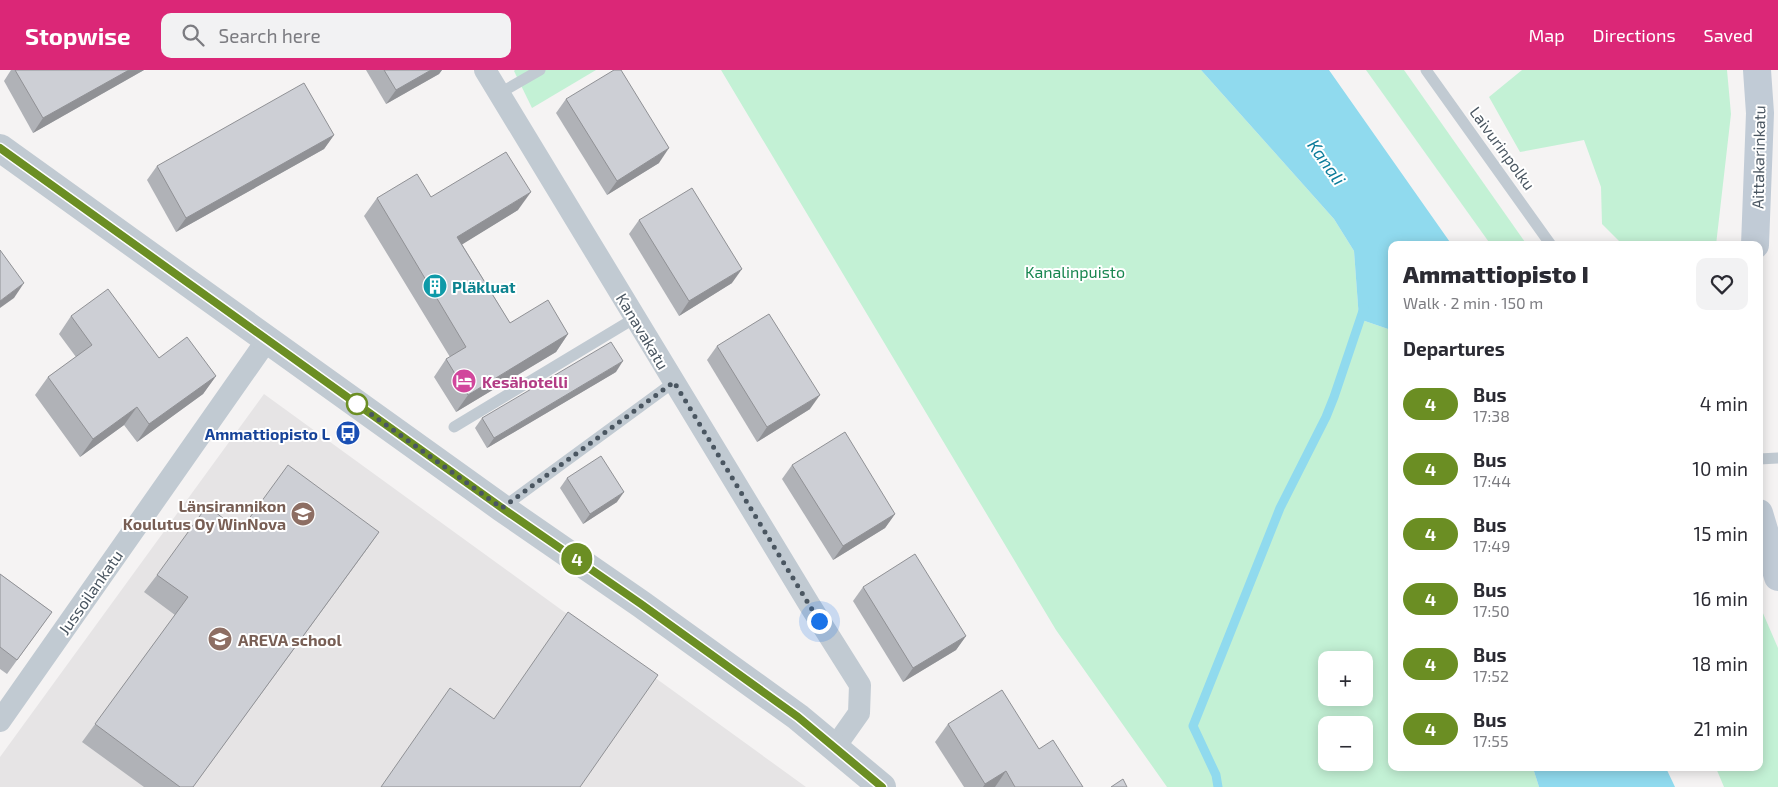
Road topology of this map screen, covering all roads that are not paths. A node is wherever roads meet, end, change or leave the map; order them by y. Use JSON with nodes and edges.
{"nodes":[{"id":1,"x":485,"y":70,"type":"edge"},
{"id":2,"x":540,"y":70,"type":"edge"},
{"id":3,"x":1426,"y":70,"type":"edge"},
{"id":4,"x":1757,"y":70,"type":"edge"},
{"id":5,"x":500,"y":93,"type":"junction"},
{"id":6,"x":0,"y":148,"type":"edge"},
{"id":7,"x":1548,"y":241,"type":"edge"},
{"id":8,"x":1755,"y":241,"type":"edge"},
{"id":9,"x":635,"y":318,"type":"junction"},
{"id":10,"x":267,"y":340,"type":"junction"},
{"id":11,"x":674,"y":382,"type":"junction"},
{"id":12,"x":454,"y":427,"type":"dead end"},
{"id":13,"x":1778,"y":458,"type":"edge"},
{"id":14,"x":1763,"y":459,"type":"edge"},
{"id":15,"x":502,"y":508,"type":"junction"},
{"id":16,"x":1763,"y":527,"type":"edge"},
{"id":17,"x":1778,"y":578,"type":"edge"},
{"id":18,"x":0,"y":721,"type":"edge"},
{"id":19,"x":835,"y":747,"type":"junction"},
{"id":20,"x":882,"y":787,"type":"edge"}],
"edges":[{"from":1,"to":5,"type":"street","name":"Kanavakatu"},
{"from":2,"to":5,"type":"lane"},
{"from":3,"to":7,"type":"lane","name":"Laivurinpolku"},
{"from":4,"to":8,"type":"main road","name":"Aittakarinkatu"},
{"from":5,"to":9,"type":"street","name":"Kanavakatu"},
{"from":6,"to":10,"type":"street"},
{"from":9,"to":11,"type":"street","name":"Kanavakatu"},
{"from":9,"to":12,"type":"lane"},
{"from":10,"to":15,"type":"street"},
{"from":10,"to":18,"type":"street","name":"Jussoilankatu"},
{"from":11,"to":15,"type":"lane"},
{"from":11,"to":19,"type":"street","name":"Kanavakatu"},
{"from":13,"to":14,"type":"lane"},
{"from":15,"to":19,"type":"street"},
{"from":16,"to":17,"type":"main road"},
{"from":19,"to":20,"type":"street"}]}
